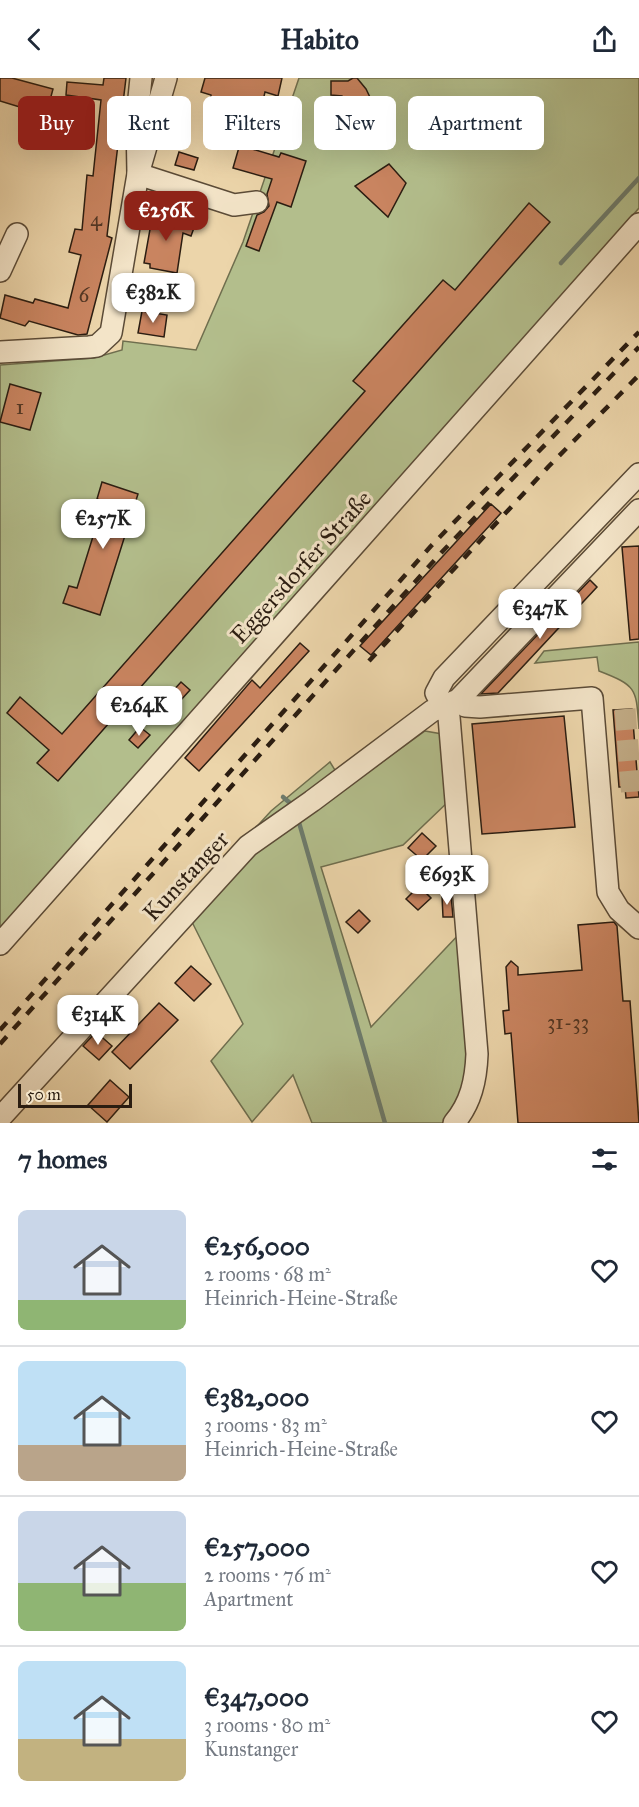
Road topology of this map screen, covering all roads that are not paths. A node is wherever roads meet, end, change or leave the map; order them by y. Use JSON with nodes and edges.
{"nodes":[{"id":1,"x":141,"y":78,"type":"edge"},
{"id":2,"x":166,"y":78,"type":"edge"},
{"id":3,"x":138,"y":174,"type":"junction"},
{"id":4,"x":257,"y":202,"type":"dead end"},
{"id":5,"x":639,"y":224,"type":"edge"},
{"id":6,"x":17,"y":234,"type":"dead end"},
{"id":7,"x":0,"y":271,"type":"edge"},
{"id":8,"x":0,"y":352,"type":"edge"},
{"id":9,"x":639,"y":474,"type":"edge"},
{"id":10,"x":639,"y":510,"type":"edge"},
{"id":11,"x":450,"y":703,"type":"junction"},
{"id":12,"x":639,"y":928,"type":"edge"},
{"id":13,"x":0,"y":944,"type":"edge"},
{"id":14,"x":0,"y":1118,"type":"edge"},
{"id":15,"x":454,"y":1123,"type":"edge"}],
"edges":[{"from":1,"to":3,"type":"street"},
{"from":2,"to":3,"type":"street"},
{"from":3,"to":4,"type":"street"},
{"from":3,"to":8,"type":"street"},
{"from":5,"to":13,"type":"street","name":"Eggersdorfer Straße"},
{"from":6,"to":7,"type":"street"},
{"from":9,"to":11,"type":"street"},
{"from":10,"to":11,"type":"street","name":"Kunstanger"},
{"from":11,"to":12,"type":"street"},
{"from":11,"to":14,"type":"street","name":"Kunstanger"},
{"from":11,"to":15,"type":"street"}]}
